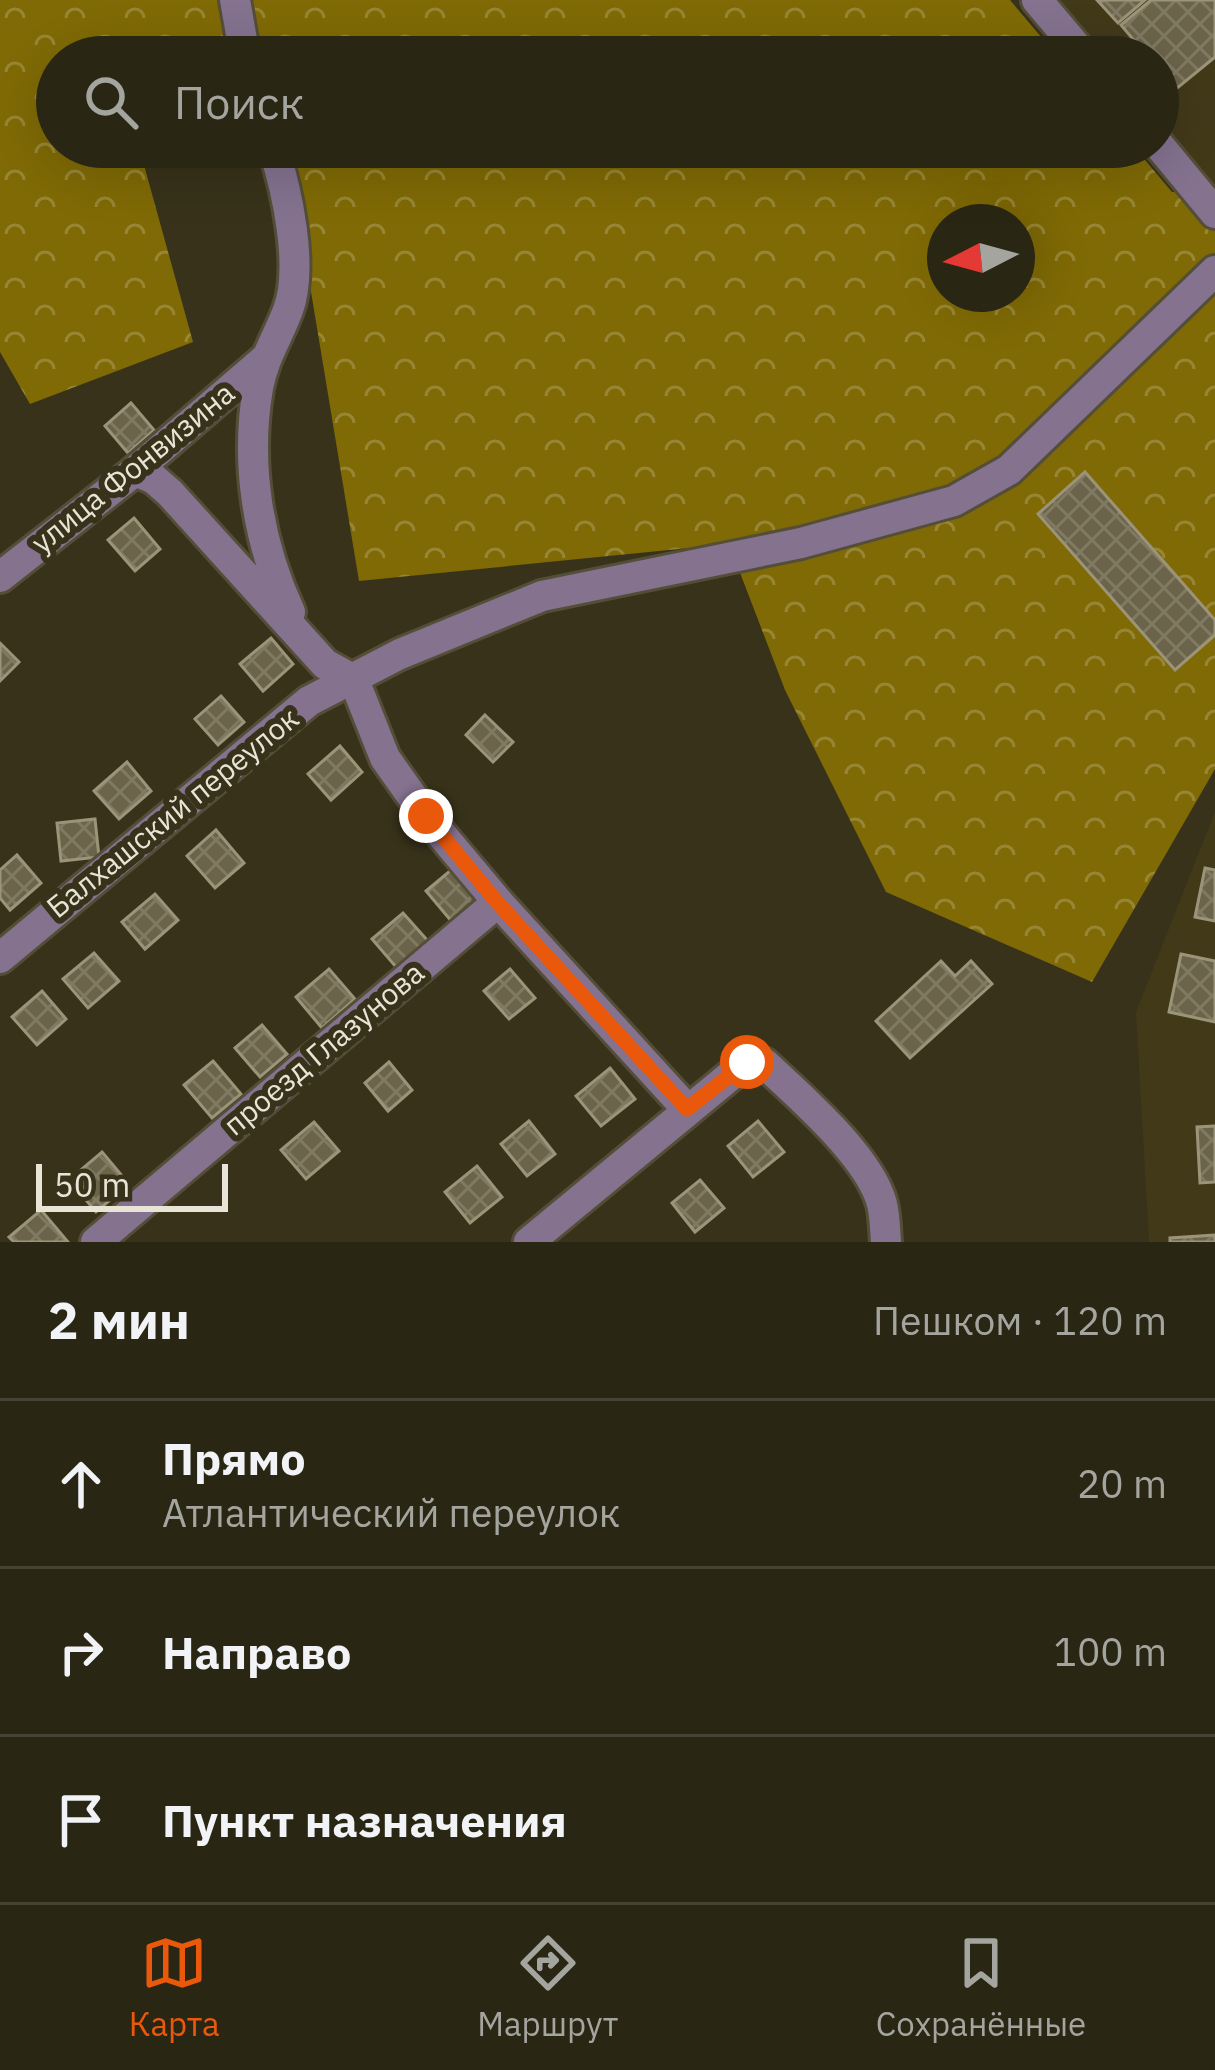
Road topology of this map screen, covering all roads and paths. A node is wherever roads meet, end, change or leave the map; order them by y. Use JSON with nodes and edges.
{"nodes":[{"id":1,"x":235,"y":0,"type":"edge"},
{"id":2,"x":1037,"y":0,"type":"edge"},
{"id":3,"x":241,"y":36,"type":"edge"},
{"id":4,"x":1067,"y":36,"type":"edge"},
{"id":5,"x":280,"y":168,"type":"edge"},
{"id":6,"x":1178,"y":168,"type":"edge"},
{"id":7,"x":1215,"y":213,"type":"edge"},
{"id":8,"x":1215,"y":271,"type":"edge"},
{"id":9,"x":265,"y":359,"type":"junction"},
{"id":10,"x":135,"y":471,"type":"junction"},
{"id":11,"x":0,"y":577,"type":"edge"},
{"id":12,"x":302,"y":640,"type":"junction"},
{"id":13,"x":354,"y":680,"type":"junction"},
{"id":14,"x":497,"y":902,"type":"junction"},
{"id":15,"x":0,"y":958,"type":"edge"},
{"id":16,"x":687,"y":1109,"type":"junction"},
{"id":17,"x":96,"y":1242,"type":"edge"},
{"id":18,"x":529,"y":1242,"type":"edge"},
{"id":19,"x":886,"y":1242,"type":"edge"}],
"edges":[{"from":1,"to":3,"type":"street"},
{"from":2,"to":4,"type":"street"},
{"from":5,"to":9,"type":"street"},
{"from":6,"to":7,"type":"street"},
{"from":8,"to":13,"type":"street","name":"Балхашский переулок"},
{"from":9,"to":10,"type":"street","name":"улица Фонвизина"},
{"from":9,"to":12,"type":"street"},
{"from":10,"to":11,"type":"street","name":"улица Фонвизина"},
{"from":10,"to":12,"type":"street"},
{"from":12,"to":13,"type":"street"},
{"from":13,"to":14,"type":"street"},
{"from":13,"to":15,"type":"street","name":"Балхашский переулок"},
{"from":14,"to":16,"type":"street"},
{"from":14,"to":17,"type":"street","name":"проезд Глазунова"},
{"from":16,"to":18,"type":"street"},
{"from":16,"to":19,"type":"street"}]}
